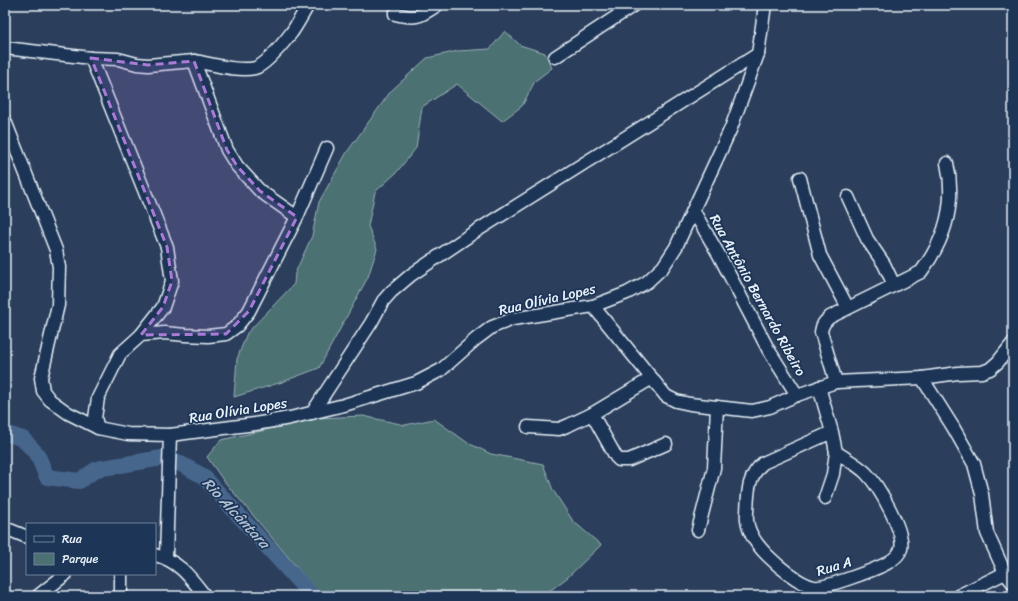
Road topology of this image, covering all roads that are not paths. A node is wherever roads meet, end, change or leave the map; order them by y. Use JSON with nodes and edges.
{"nodes":[{"id":1,"x":308,"y":5,"type":"edge"},
{"id":2,"x":437,"y":5,"type":"edge"},
{"id":3,"x":632,"y":5,"type":"edge"},
{"id":4,"x":765,"y":5,"type":"edge"},
{"id":5,"x":395,"y":14,"type":"dead end"},
{"id":6,"x":5,"y":48,"type":"edge"},
{"id":7,"x":758,"y":54,"type":"junction"},
{"id":8,"x":555,"y":57,"type":"dead end"},
{"id":9,"x":91,"y":58,"type":"junction"},
{"id":10,"x":194,"y":61,"type":"junction"},
{"id":11,"x":5,"y":121,"type":"edge"},
{"id":12,"x":326,"y":148,"type":"dead end"},
{"id":13,"x":947,"y":163,"type":"dead end"},
{"id":14,"x":800,"y":178,"type":"dead end"},
{"id":15,"x":848,"y":197,"type":"dead end"},
{"id":16,"x":693,"y":210,"type":"junction"},
{"id":17,"x":297,"y":217,"type":"junction"},
{"id":18,"x":894,"y":285,"type":"junction"},
{"id":19,"x":593,"y":306,"type":"junction"},
{"id":20,"x":848,"y":308,"type":"junction"},
{"id":21,"x":141,"y":335,"type":"junction"},
{"id":22,"x":1013,"y":343,"type":"edge"},
{"id":23,"x":652,"y":378,"type":"junction"},
{"id":24,"x":922,"y":378,"type":"junction"},
{"id":25,"x":836,"y":382,"type":"junction"},
{"id":26,"x":819,"y":387,"type":"junction"},
{"id":27,"x":797,"y":394,"type":"junction"},
{"id":28,"x":717,"y":407,"type":"junction"},
{"id":29,"x":312,"y":413,"type":"junction"},
{"id":30,"x":592,"y":414,"type":"junction"},
{"id":31,"x":98,"y":428,"type":"junction"},
{"id":32,"x":528,"y":428,"type":"dead end"},
{"id":33,"x":832,"y":432,"type":"junction"},
{"id":34,"x":170,"y":441,"type":"junction"},
{"id":35,"x":666,"y":444,"type":"dead end"},
{"id":36,"x":836,"y":452,"type":"junction"},
{"id":37,"x":826,"y":498,"type":"dead end"},
{"id":38,"x":5,"y":528,"type":"edge"},
{"id":39,"x":698,"y":530,"type":"dead end"},
{"id":40,"x":26,"y":537,"type":"edge"},
{"id":41,"x":161,"y":556,"type":"edge"},
{"id":42,"x":1005,"y":573,"type":"junction"},
{"id":43,"x":65,"y":575,"type":"edge"},
{"id":44,"x":121,"y":575,"type":"edge"},
{"id":45,"x":1013,"y":583,"type":"edge"},
{"id":46,"x":38,"y":596,"type":"edge"},
{"id":47,"x":121,"y":596,"type":"edge"},
{"id":48,"x":205,"y":596,"type":"edge"},
{"id":49,"x":958,"y":596,"type":"edge"}],
"edges":[{"from":1,"to":10,"type":"street"},
{"from":2,"to":5,"type":"street"},
{"from":3,"to":8,"type":"street"},
{"from":4,"to":7,"type":"street","name":"Rua Olívia Lopes"},
{"from":6,"to":9,"type":"street"},
{"from":7,"to":16,"type":"street","name":"Rua Olívia Lopes"},
{"from":7,"to":29,"type":"street"},
{"from":9,"to":10,"type":"street"},
{"from":9,"to":21,"type":"street"},
{"from":10,"to":17,"type":"street"},
{"from":11,"to":31,"type":"street","name":"Rua Olívia Lopes"},
{"from":12,"to":17,"type":"street"},
{"from":13,"to":18,"type":"street"},
{"from":14,"to":20,"type":"street"},
{"from":15,"to":18,"type":"street"},
{"from":16,"to":19,"type":"street","name":"Rua Olívia Lopes"},
{"from":16,"to":27,"type":"street","name":"Rua Antônio Bernardo Ribeiro"},
{"from":17,"to":21,"type":"street"},
{"from":18,"to":20,"type":"street"},
{"from":19,"to":23,"type":"street","name":"Rua Antônio Bernardo Ribeiro"},
{"from":19,"to":29,"type":"street","name":"Rua Olívia Lopes"},
{"from":20,"to":25,"type":"street"},
{"from":21,"to":31,"type":"street"},
{"from":22,"to":24,"type":"street","name":"Rua Antônio Bernardo Ribeiro"},
{"from":23,"to":28,"type":"street","name":"Rua Antônio Bernardo Ribeiro"},
{"from":23,"to":30,"type":"street"},
{"from":24,"to":25,"type":"street","name":"Rua Antônio Bernardo Ribeiro"},
{"from":24,"to":42,"type":"street"},
{"from":25,"to":26,"type":"street","name":"Rua Antônio Bernardo Ribeiro"},
{"from":26,"to":27,"type":"street","name":"Rua Antônio Bernardo Ribeiro"},
{"from":26,"to":33,"type":"street"},
{"from":27,"to":28,"type":"street","name":"Rua Antônio Bernardo Ribeiro"},
{"from":28,"to":39,"type":"street"},
{"from":29,"to":34,"type":"street","name":"Rua Olívia Lopes"},
{"from":30,"to":32,"type":"street"},
{"from":30,"to":35,"type":"street"},
{"from":31,"to":34,"type":"street","name":"Rua Olívia Lopes"},
{"from":33,"to":36,"type":"street"},
{"from":33,"to":36,"type":"street","name":"Rua A"},
{"from":34,"to":41,"type":"street"},
{"from":36,"to":37,"type":"street"},
{"from":38,"to":40,"type":"street"},
{"from":41,"to":48,"type":"street"},
{"from":42,"to":45,"type":"street"},
{"from":42,"to":49,"type":"street"},
{"from":43,"to":46,"type":"street"},
{"from":44,"to":47,"type":"street"}]}
